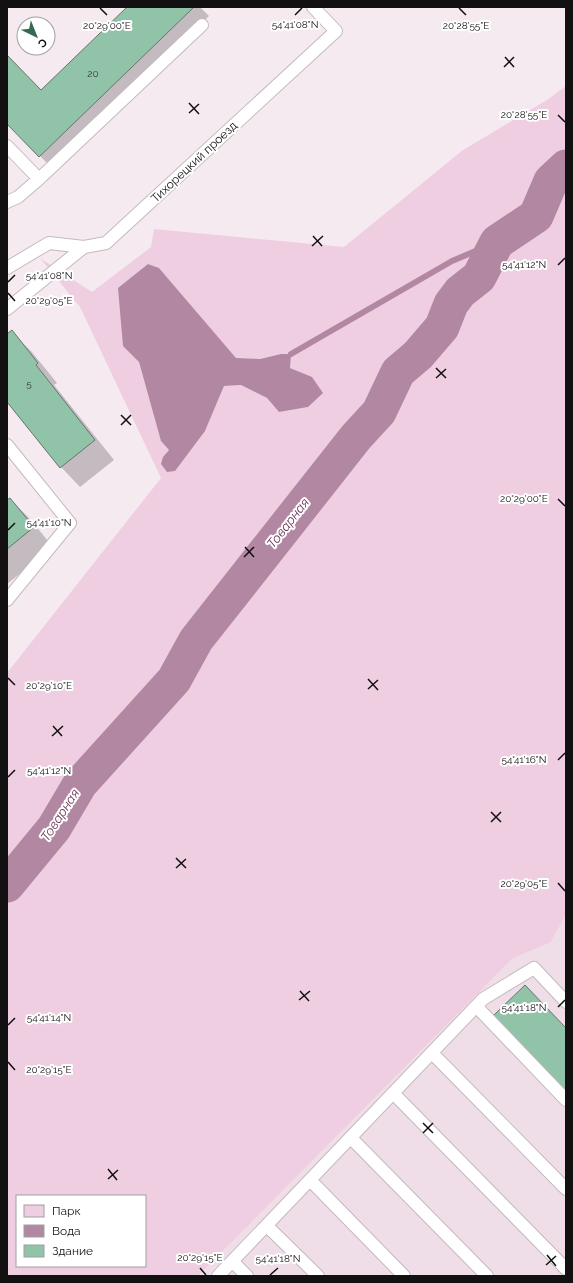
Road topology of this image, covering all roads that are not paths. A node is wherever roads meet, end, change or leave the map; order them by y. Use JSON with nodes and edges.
{"nodes":[{"id":1,"x":313,"y":7,"type":"edge"},
{"id":2,"x":202,"y":25,"type":"dead end"},
{"id":3,"x":7,"y":146,"type":"edge"},
{"id":4,"x":39,"y":179,"type":"junction"},
{"id":5,"x":7,"y":202,"type":"edge"},
{"id":6,"x":84,"y":247,"type":"junction"},
{"id":7,"x":7,"y":268,"type":"edge"},
{"id":8,"x":7,"y":309,"type":"edge"},
{"id":9,"x":7,"y":445,"type":"edge"},
{"id":10,"x":7,"y":600,"type":"edge"},
{"id":11,"x":566,"y":1002,"type":"edge"},
{"id":12,"x":476,"y":1006,"type":"junction"},
{"id":13,"x":432,"y":1053,"type":"junction"},
{"id":14,"x":393,"y":1093,"type":"junction"},
{"id":15,"x":566,"y":1100,"type":"edge"},
{"id":16,"x":351,"y":1138,"type":"junction"},
{"id":17,"x":310,"y":1180,"type":"junction"},
{"id":18,"x":566,"y":1189,"type":"edge"},
{"id":19,"x":267,"y":1226,"type":"junction"},
{"id":20,"x":232,"y":1261,"type":"junction"},
{"id":21,"x":566,"y":1269,"type":"edge"},
{"id":22,"x":218,"y":1276,"type":"edge"},
{"id":23,"x":247,"y":1276,"type":"edge"},
{"id":24,"x":318,"y":1276,"type":"edge"},
{"id":25,"x":404,"y":1276,"type":"edge"},
{"id":26,"x":487,"y":1276,"type":"edge"}],
"edges":[{"from":1,"to":6,"type":"lane","name":"Тихорецкий проезд"},
{"from":2,"to":4,"type":"lane"},
{"from":3,"to":4,"type":"lane"},
{"from":4,"to":5,"type":"lane"},
{"from":6,"to":7,"type":"lane","name":"Тихорецкий проезд"},
{"from":6,"to":8,"type":"lane"},
{"from":9,"to":10,"type":"lane"},
{"from":11,"to":12,"type":"lane"},
{"from":12,"to":13,"type":"lane"},
{"from":12,"to":15,"type":"lane"},
{"from":13,"to":14,"type":"lane"},
{"from":13,"to":18,"type":"lane"},
{"from":14,"to":16,"type":"lane"},
{"from":14,"to":21,"type":"lane"},
{"from":16,"to":17,"type":"lane"},
{"from":16,"to":26,"type":"lane"},
{"from":17,"to":19,"type":"lane"},
{"from":17,"to":25,"type":"lane"},
{"from":19,"to":20,"type":"lane"},
{"from":19,"to":24,"type":"lane"},
{"from":20,"to":22,"type":"lane"},
{"from":20,"to":23,"type":"lane"}]}
